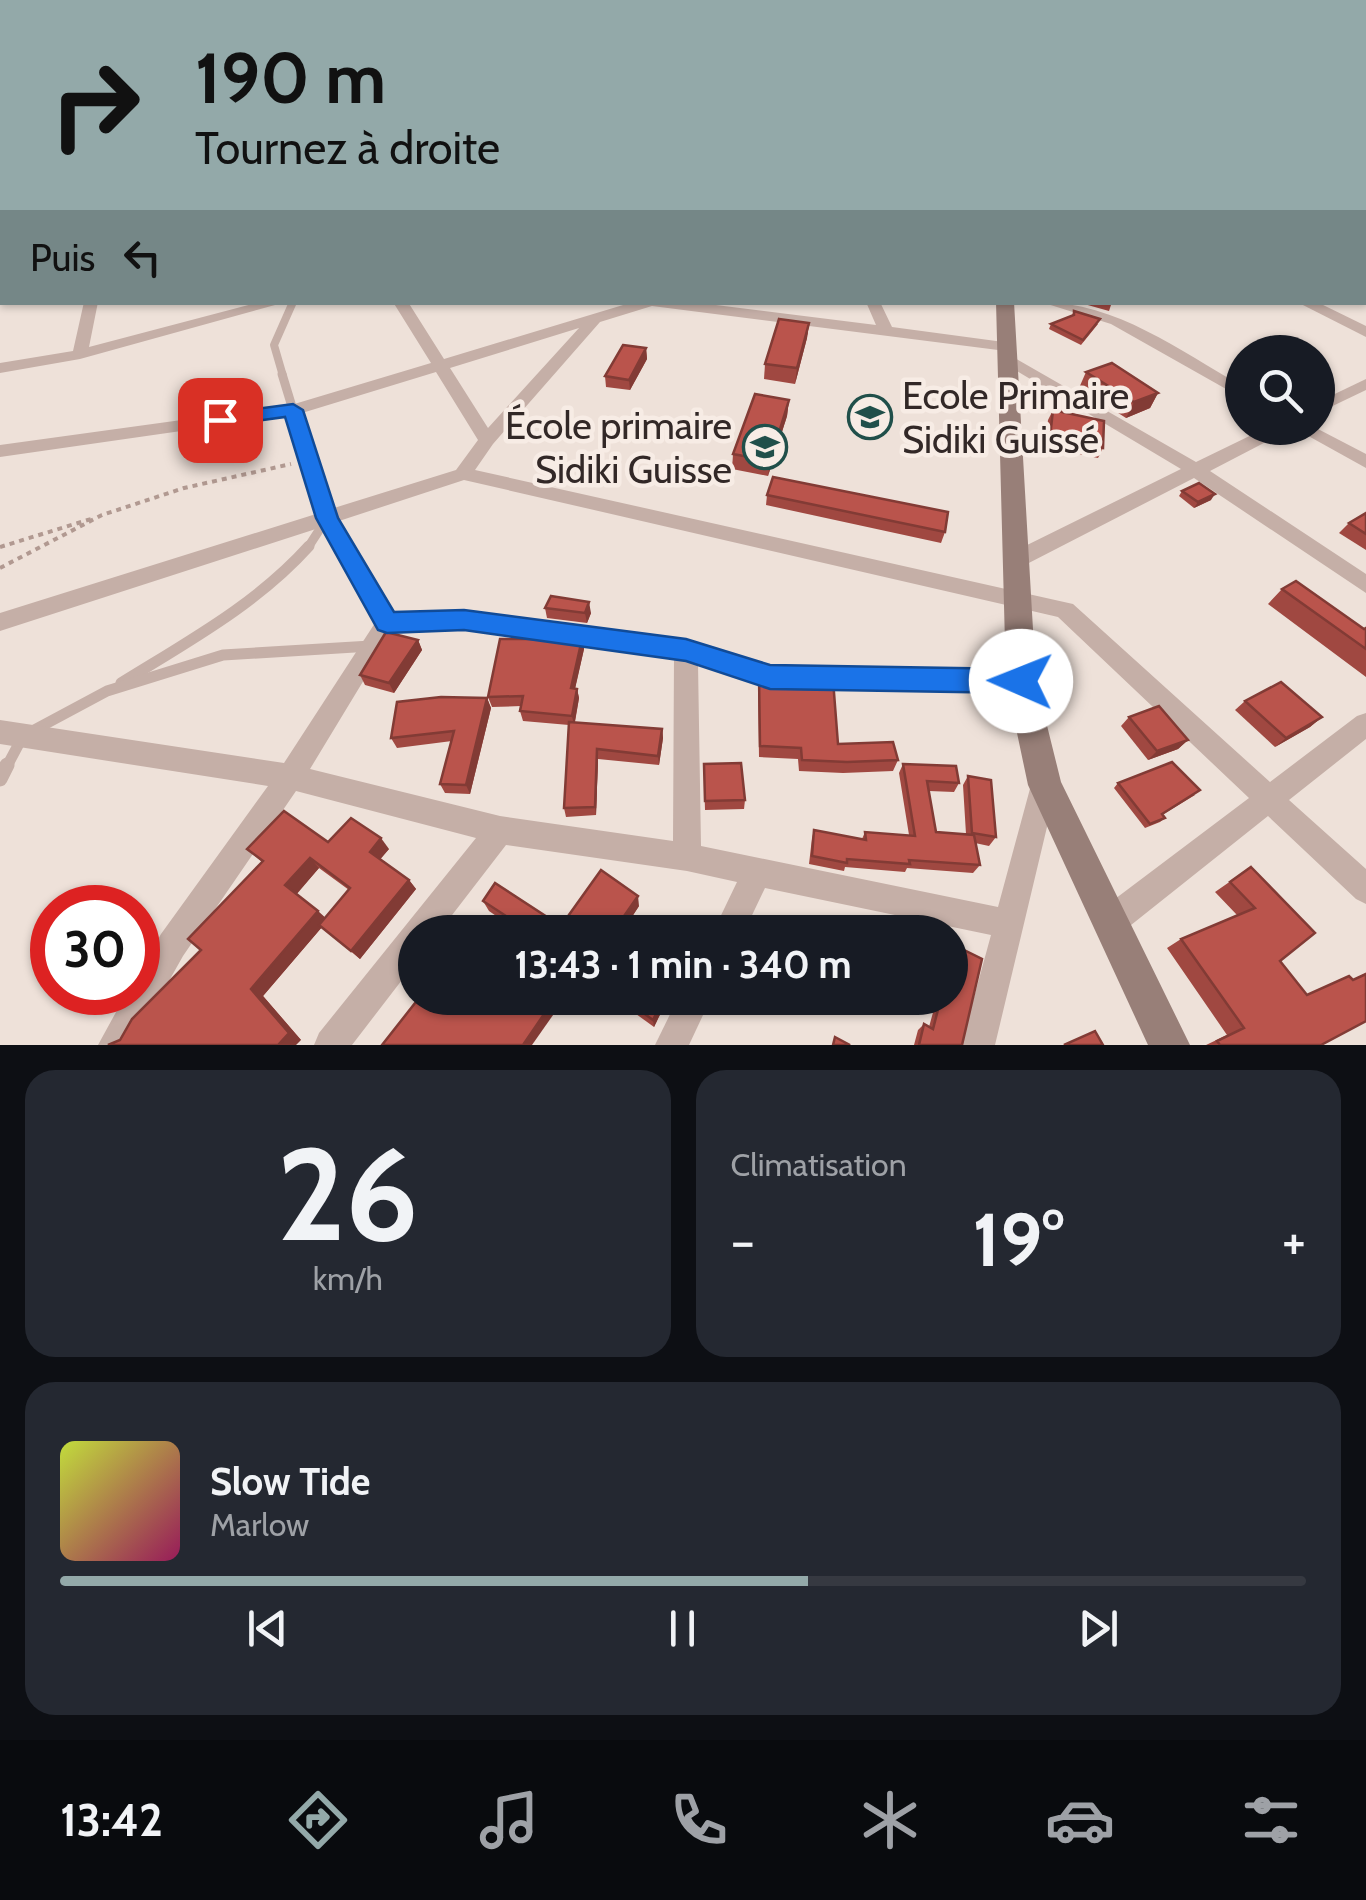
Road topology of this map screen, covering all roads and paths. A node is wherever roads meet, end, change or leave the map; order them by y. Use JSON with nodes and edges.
{"nodes":[{"id":1,"x":89,"y":305,"type":"edge"},
{"id":2,"x":292,"y":305,"type":"edge"},
{"id":3,"x":402,"y":305,"type":"edge"},
{"id":4,"x":697,"y":305,"type":"edge"},
{"id":5,"x":875,"y":305,"type":"edge"},
{"id":6,"x":1005,"y":305,"type":"edge"},
{"id":7,"x":1059,"y":305,"type":"edge"},
{"id":8,"x":1310,"y":305,"type":"edge"},
{"id":9,"x":250,"y":306,"type":"edge"},
{"id":10,"x":618,"y":308,"type":"edge"},
{"id":11,"x":757,"y":309,"type":"edge"},
{"id":12,"x":593,"y":322,"type":"junction"},
{"id":13,"x":886,"y":331,"type":"junction"},
{"id":14,"x":1366,"y":332,"type":"edge"},
{"id":15,"x":1006,"y":352,"type":"junction"},
{"id":16,"x":80,"y":354,"type":"junction"},
{"id":17,"x":442,"y":365,"type":"junction"},
{"id":18,"x":0,"y":368,"type":"edge"},
{"id":19,"x":1225,"y":383,"type":"edge"},
{"id":20,"x":1366,"y":384,"type":"edge"},
{"id":21,"x":1335,"y":400,"type":"edge"},
{"id":22,"x":293,"y":410,"type":"junction"},
{"id":23,"x":487,"y":440,"type":"junction"},
{"id":24,"x":1244,"y":445,"type":"edge"},
{"id":25,"x":1335,"y":445,"type":"edge"},
{"id":26,"x":0,"y":450,"type":"edge"},
{"id":27,"x":308,"y":460,"type":"junction"},
{"id":28,"x":1366,"y":462,"type":"edge"},
{"id":29,"x":1194,"y":469,"type":"junction"},
{"id":30,"x":463,"y":474,"type":"junction"},
{"id":31,"x":102,"y":516,"type":"junction"},
{"id":32,"x":327,"y":518,"type":"junction"},
{"id":33,"x":0,"y":547,"type":"edge"},
{"id":34,"x":1016,"y":560,"type":"junction"},
{"id":35,"x":0,"y":568,"type":"edge"},
{"id":36,"x":1366,"y":585,"type":"edge"},
{"id":37,"x":1018,"y":597,"type":"junction"},
{"id":38,"x":0,"y":622,"type":"edge"},
{"id":39,"x":387,"y":623,"type":"junction"},
{"id":40,"x":372,"y":646,"type":"junction"},
{"id":41,"x":686,"y":650,"type":"junction"},
{"id":42,"x":1021,"y":681,"type":"junction"},
{"id":43,"x":107,"y":691,"type":"junction"},
{"id":44,"x":1366,"y":724,"type":"edge"},
{"id":45,"x":11,"y":734,"type":"edge"},
{"id":46,"x":290,"y":777,"type":"junction"},
{"id":47,"x":0,"y":779,"type":"edge"},
{"id":48,"x":1044,"y":784,"type":"junction"},
{"id":49,"x":1267,"y":800,"type":"junction"},
{"id":50,"x":500,"y":830,"type":"junction"},
{"id":51,"x":687,"y":857,"type":"junction"},
{"id":52,"x":757,"y":874,"type":"junction"},
{"id":53,"x":1366,"y":889,"type":"edge"},
{"id":54,"x":433,"y":915,"type":"edge"},
{"id":55,"x":736,"y":915,"type":"edge"},
{"id":56,"x":1110,"y":922,"type":"junction"},
{"id":57,"x":1008,"y":924,"type":"junction"},
{"id":58,"x":398,"y":960,"type":"edge"},
{"id":59,"x":687,"y":1015,"type":"edge"},
{"id":60,"x":114,"y":1045,"type":"edge"},
{"id":61,"x":332,"y":1045,"type":"edge"},
{"id":62,"x":672,"y":1045,"type":"edge"},
{"id":63,"x":978,"y":1045,"type":"edge"},
{"id":64,"x":1168,"y":1045,"type":"edge"}],
"edges":[{"from":1,"to":16,"type":"street"},
{"from":2,"to":22,"type":"lane"},
{"from":3,"to":17,"type":"street"},
{"from":4,"to":11,"type":"street"},
{"from":5,"to":13,"type":"street"},
{"from":6,"to":15,"type":"street"},
{"from":7,"to":19,"type":"street"},
{"from":8,"to":14,"type":"street"},
{"from":9,"to":16,"type":"street"},
{"from":10,"to":12,"type":"street"},
{"from":11,"to":13,"type":"street"},
{"from":12,"to":17,"type":"street"},
{"from":12,"to":23,"type":"street"},
{"from":13,"to":15,"type":"street"},
{"from":15,"to":29,"type":"street"},
{"from":15,"to":34,"type":"street"},
{"from":16,"to":18,"type":"street"},
{"from":17,"to":22,"type":"street"},
{"from":17,"to":23,"type":"street"},
{"from":20,"to":21,"type":"street"},
{"from":22,"to":26,"type":"street"},
{"from":22,"to":27,"type":"street"},
{"from":23,"to":30,"type":"street"},
{"from":24,"to":29,"type":"street"},
{"from":25,"to":28,"type":"street"},
{"from":27,"to":31,"type":"path"},
{"from":27,"to":32,"type":"street"},
{"from":29,"to":34,"type":"street"},
{"from":29,"to":36,"type":"street"},
{"from":30,"to":32,"type":"street"},
{"from":30,"to":37,"type":"street"},
{"from":31,"to":33,"type":"path"},
{"from":31,"to":35,"type":"path"},
{"from":32,"to":38,"type":"street"},
{"from":32,"to":39,"type":"street"},
{"from":32,"to":43,"type":"lane"},
{"from":34,"to":37,"type":"street"},
{"from":37,"to":42,"type":"street"},
{"from":37,"to":49,"type":"street"},
{"from":39,"to":40,"type":"street"},
{"from":39,"to":41,"type":"street"},
{"from":40,"to":43,"type":"lane"},
{"from":40,"to":46,"type":"street"},
{"from":41,"to":42,"type":"street"},
{"from":41,"to":51,"type":"street"},
{"from":42,"to":48,"type":"street"},
{"from":43,"to":45,"type":"lane"},
{"from":44,"to":49,"type":"street"},
{"from":45,"to":46,"type":"street"},
{"from":45,"to":47,"type":"lane"},
{"from":46,"to":50,"type":"street"},
{"from":46,"to":60,"type":"street"},
{"from":48,"to":56,"type":"street"},
{"from":48,"to":57,"type":"street"},
{"from":49,"to":53,"type":"street"},
{"from":49,"to":56,"type":"street"},
{"from":50,"to":51,"type":"street"},
{"from":50,"to":54,"type":"street"},
{"from":51,"to":52,"type":"street"},
{"from":52,"to":55,"type":"street"},
{"from":52,"to":57,"type":"street"},
{"from":56,"to":64,"type":"street"},
{"from":57,"to":63,"type":"street"},
{"from":58,"to":61,"type":"street"},
{"from":59,"to":62,"type":"street"}]}
